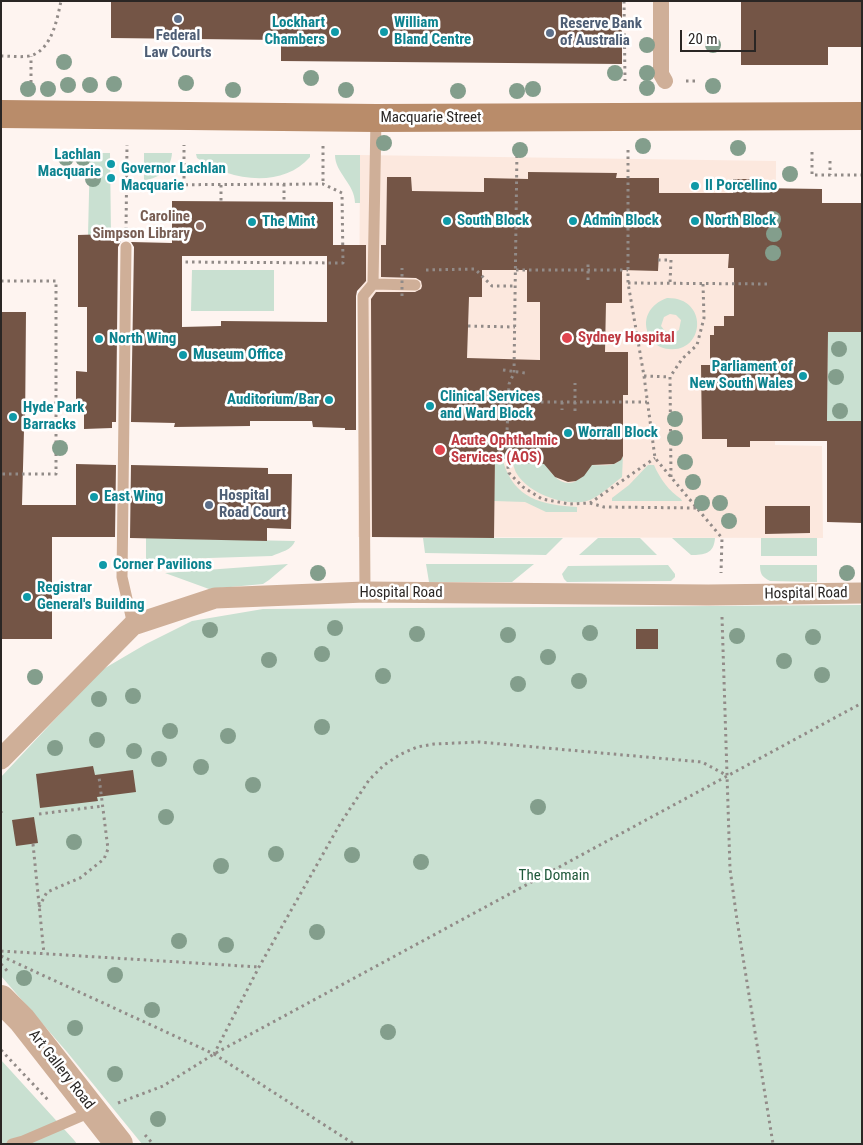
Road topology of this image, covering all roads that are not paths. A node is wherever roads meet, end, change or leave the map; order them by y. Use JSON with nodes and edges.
{"nodes":[{"id":1,"x":661,"y":1,"type":"edge"},
{"id":2,"x":665,"y":81,"type":"dead end"},
{"id":3,"x":1,"y":114,"type":"edge"},
{"id":4,"x":862,"y":116,"type":"edge"},
{"id":5,"x":376,"y":118,"type":"junction"},
{"id":6,"x":126,"y":247,"type":"road end"},
{"id":7,"x":373,"y":284,"type":"junction"},
{"id":8,"x":415,"y":285,"type":"road end"},
{"id":9,"x":365,"y":592,"type":"junction"},
{"id":10,"x":862,"y":594,"type":"edge"},
{"id":11,"x":133,"y":626,"type":"junction"},
{"id":12,"x":1,"y":759,"type":"edge"},
{"id":13,"x":1,"y":999,"type":"edge"},
{"id":14,"x":101,"y":1108,"type":"junction"},
{"id":15,"x":12,"y":1144,"type":"edge"},
{"id":16,"x":119,"y":1144,"type":"edge"}],
"edges":[{"from":1,"to":2,"type":"street"},
{"from":3,"to":5,"type":"main road","name":"Macquarie Street"},
{"from":4,"to":5,"type":"main road","name":"Macquarie Street"},
{"from":5,"to":7,"type":"lane"},
{"from":6,"to":11,"type":"lane"},
{"from":7,"to":8,"type":"lane"},
{"from":7,"to":9,"type":"lane"},
{"from":9,"to":10,"type":"street","name":"Hospital Road"},
{"from":9,"to":11,"type":"street","name":"Hospital Road"},
{"from":11,"to":12,"type":"street","name":"Hospital Road"},
{"from":13,"to":14,"type":"street","name":"Art Gallery Road"},
{"from":14,"to":15,"type":"lane"},
{"from":14,"to":16,"type":"street","name":"Art Gallery Road"}]}
